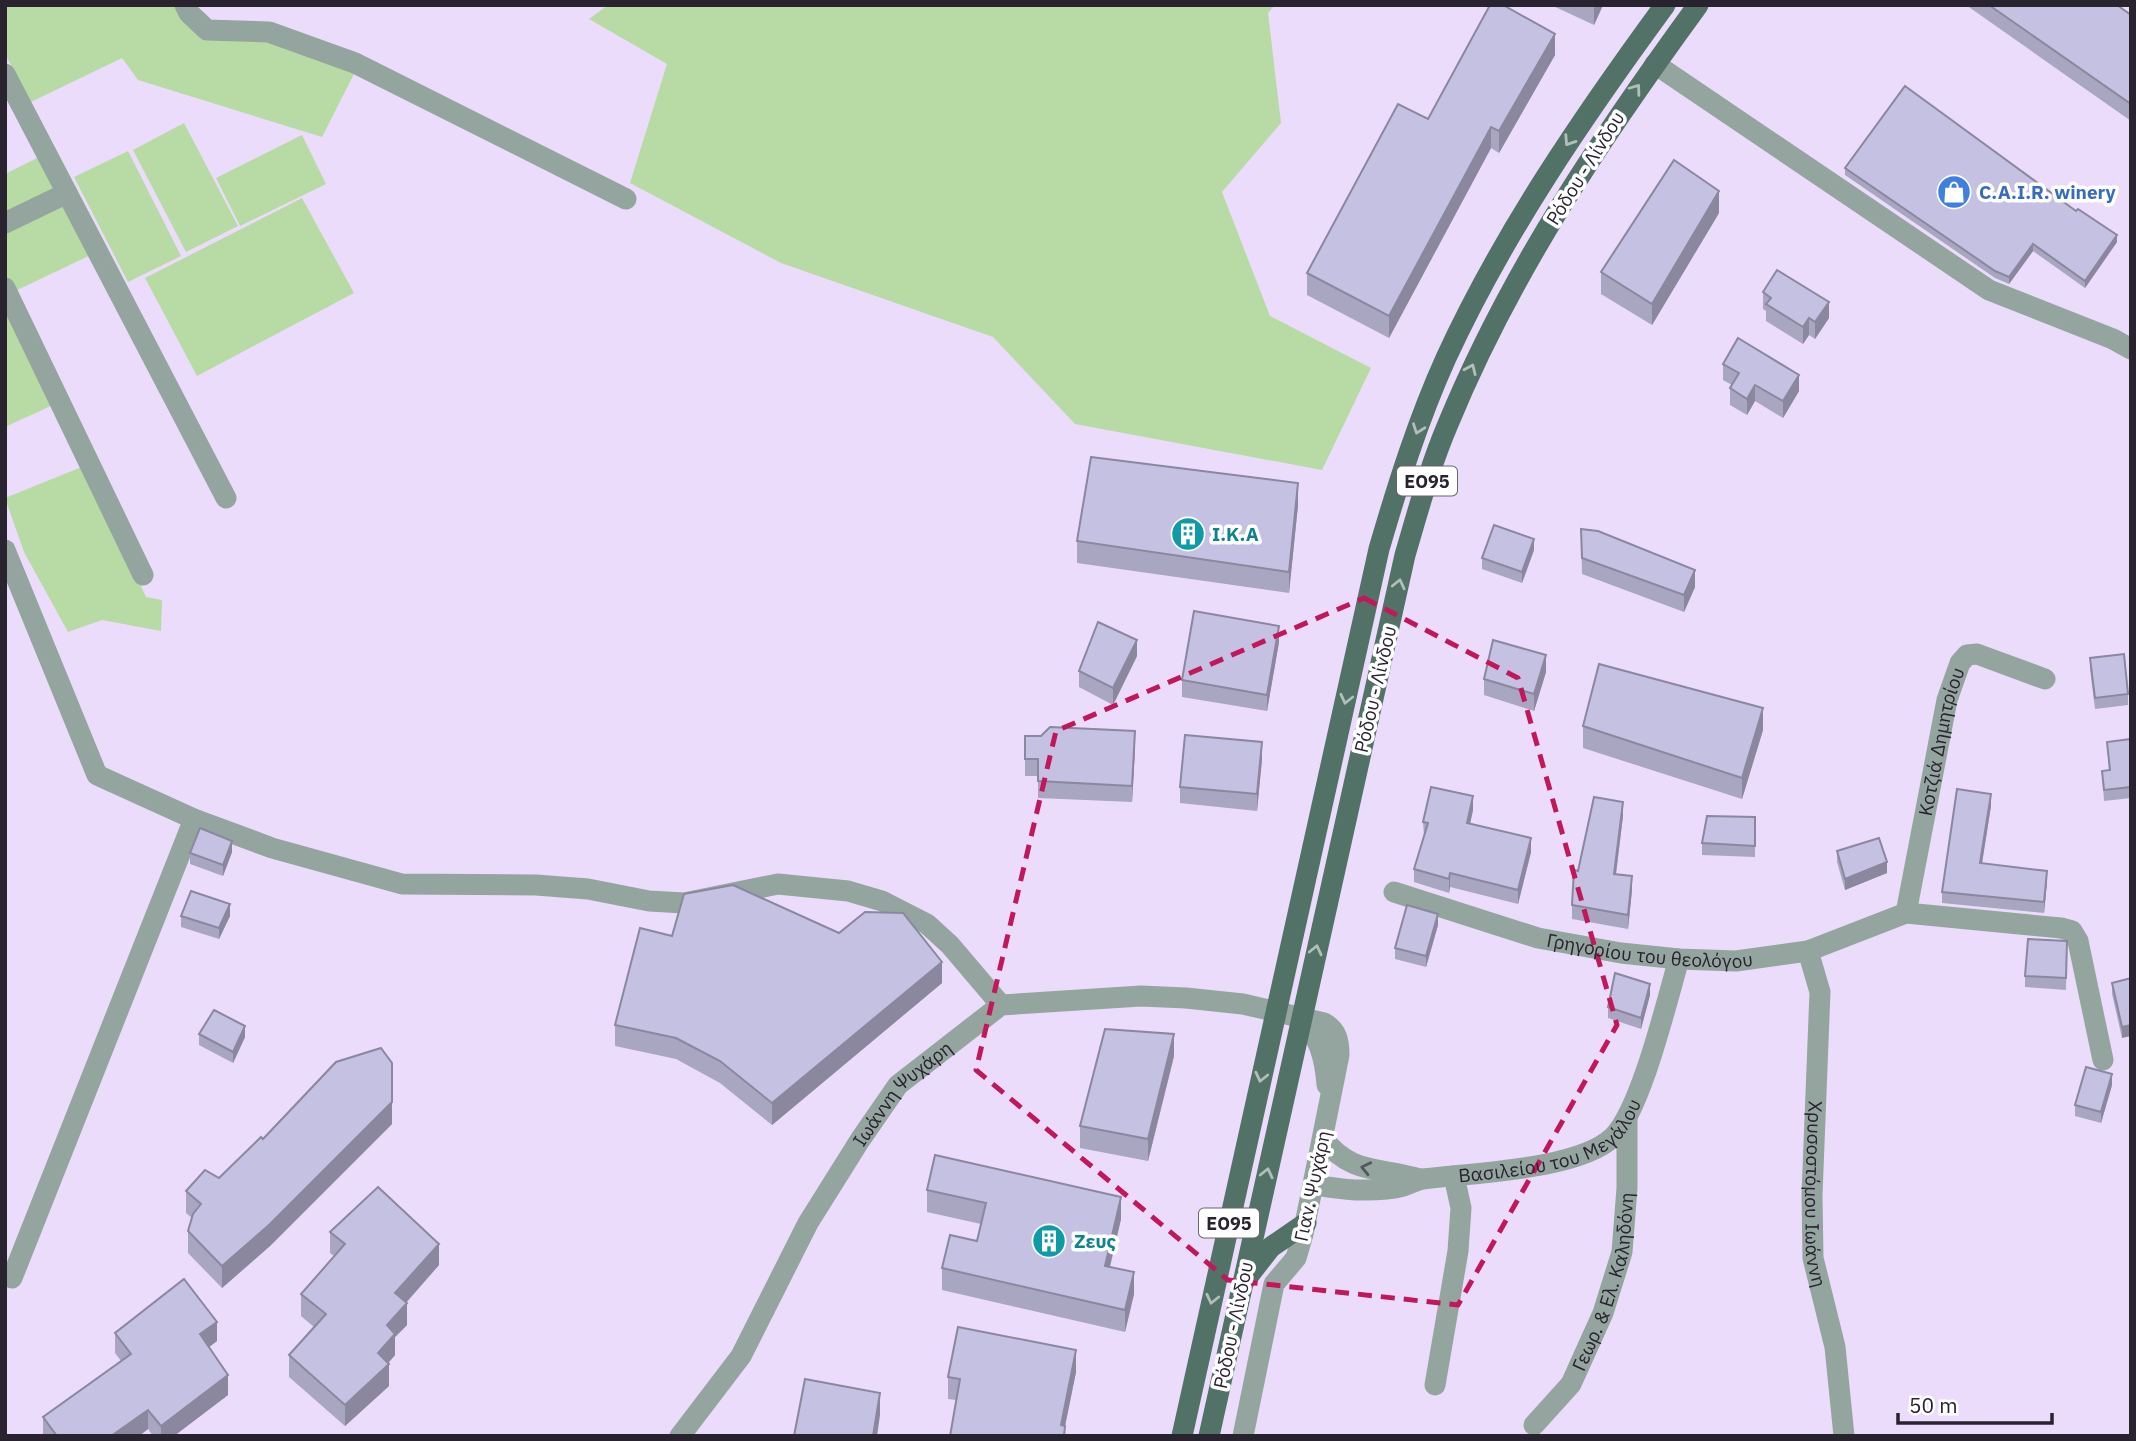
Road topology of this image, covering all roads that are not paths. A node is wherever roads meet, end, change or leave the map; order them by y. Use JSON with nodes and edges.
{"nodes":[{"id":1,"x":185,"y":5,"type":"edge"},
{"id":2,"x":1665,"y":5,"type":"edge"},
{"id":3,"x":1698,"y":5,"type":"edge"},
{"id":4,"x":1655,"y":64,"type":"junction"},
{"id":5,"x":5,"y":74,"type":"edge"},
{"id":6,"x":67,"y":193,"type":"junction"},
{"id":7,"x":626,"y":199,"type":"dead end"},
{"id":8,"x":5,"y":223,"type":"edge"},
{"id":9,"x":5,"y":288,"type":"edge"},
{"id":10,"x":2131,"y":349,"type":"edge"},
{"id":11,"x":226,"y":498,"type":"dead end"},
{"id":12,"x":5,"y":550,"type":"edge"},
{"id":13,"x":143,"y":575,"type":"dead end"},
{"id":14,"x":2045,"y":679,"type":"dead end"},
{"id":15,"x":194,"y":819,"type":"junction"},
{"id":16,"x":1394,"y":891,"type":"dead end"},
{"id":17,"x":1906,"y":913,"type":"junction"},
{"id":18,"x":1808,"y":951,"type":"junction"},
{"id":19,"x":1679,"y":959,"type":"junction"},
{"id":20,"x":1002,"y":1005,"type":"junction"},
{"id":21,"x":1276,"y":1010,"type":"junction"},
{"id":22,"x":1301,"y":1016,"type":"junction"},
{"id":23,"x":2103,"y":1060,"type":"dead end"},
{"id":24,"x":1627,"y":1120,"type":"junction"},
{"id":25,"x":1323,"y":1138,"type":"junction"},
{"id":26,"x":1454,"y":1176,"type":"junction"},
{"id":27,"x":1420,"y":1179,"type":"junction"},
{"id":28,"x":1313,"y":1185,"type":"junction"},
{"id":29,"x":1306,"y":1223,"type":"junction"},
{"id":30,"x":12,"y":1278,"type":"dead end"},
{"id":31,"x":1241,"y":1287,"type":"junction"},
{"id":32,"x":1435,"y":1385,"type":"dead end"},
{"id":33,"x":1534,"y":1425,"type":"dead end"},
{"id":34,"x":680,"y":1436,"type":"edge"},
{"id":35,"x":1182,"y":1436,"type":"edge"},
{"id":36,"x":1209,"y":1436,"type":"edge"},
{"id":37,"x":1243,"y":1436,"type":"edge"},
{"id":38,"x":1844,"y":1436,"type":"edge"}],
"edges":[{"from":1,"to":7,"type":"street"},
{"from":2,"to":21,"type":"main road","name":"Ρόδου - Λίνδου","number":"ΕΟ95","one_way":true},
{"from":3,"to":4,"type":"main road","name":"Ρόδου - Λίνδου","number":"ΕΟ95"},
{"from":4,"to":10,"type":"street"},
{"from":22,"to":4,"type":"main road","name":"Ρόδου - Λίνδου","number":"ΕΟ95","one_way":true},
{"from":5,"to":6,"type":"street"},
{"from":6,"to":8,"type":"street"},
{"from":6,"to":11,"type":"street"},
{"from":9,"to":13,"type":"street"},
{"from":12,"to":15,"type":"street"},
{"from":14,"to":17,"type":"street","name":"Κοτζιά Δημητρίου"},
{"from":15,"to":20,"type":"street"},
{"from":15,"to":30,"type":"street"},
{"from":16,"to":19,"type":"street","name":"Γρηγορίου του θεολόγου"},
{"from":17,"to":18,"type":"street","name":"Γρηγορίου του θεολόγου"},
{"from":17,"to":23,"type":"street"},
{"from":18,"to":19,"type":"street","name":"Γρηγορίου του θεολόγου"},
{"from":18,"to":38,"type":"street","name":"Χρυσοστόμου Ιωάννη"},
{"from":19,"to":24,"type":"street","name":"Βασιλείου του Μεγάλου"},
{"from":20,"to":21,"type":"street"},
{"from":20,"to":34,"type":"street","name":"Ιωάννη Ψυχάρη"},
{"from":21,"to":22,"type":"street"},
{"from":21,"to":35,"type":"main road","name":"Ρόδου - Λίνδου","number":"ΕΟ95","one_way":true},
{"from":22,"to":25,"type":"street","name":"Γιαν. Ψυχάρη"},
{"from":31,"to":22,"type":"main road","name":"Ρόδου - Λίνδου","number":"ΕΟ95","one_way":true},
{"from":24,"to":26,"type":"street","name":"Βασιλείου του Μεγάλου"},
{"from":24,"to":33,"type":"street","name":"Γεωρ. & Ελ. Καληδόνη"},
{"from":27,"to":25,"type":"street","one_way":true},
{"from":25,"to":28,"type":"street","name":"Γιαν. Ψυχάρη"},
{"from":26,"to":27,"type":"street","name":"Βασιλείου του Μεγάλου"},
{"from":26,"to":32,"type":"street"},
{"from":27,"to":28,"type":"street","name":"Βασιλείου του Μεγάλου"},
{"from":28,"to":29,"type":"street","name":"Γιαν. Ψυχάρη"},
{"from":29,"to":31,"type":"main road"},
{"from":29,"to":37,"type":"street","name":"Γιαν. Ψυχάρη"},
{"from":31,"to":36,"type":"main road","name":"Ρόδου - Λίνδου","number":"ΕΟ95"}]}
